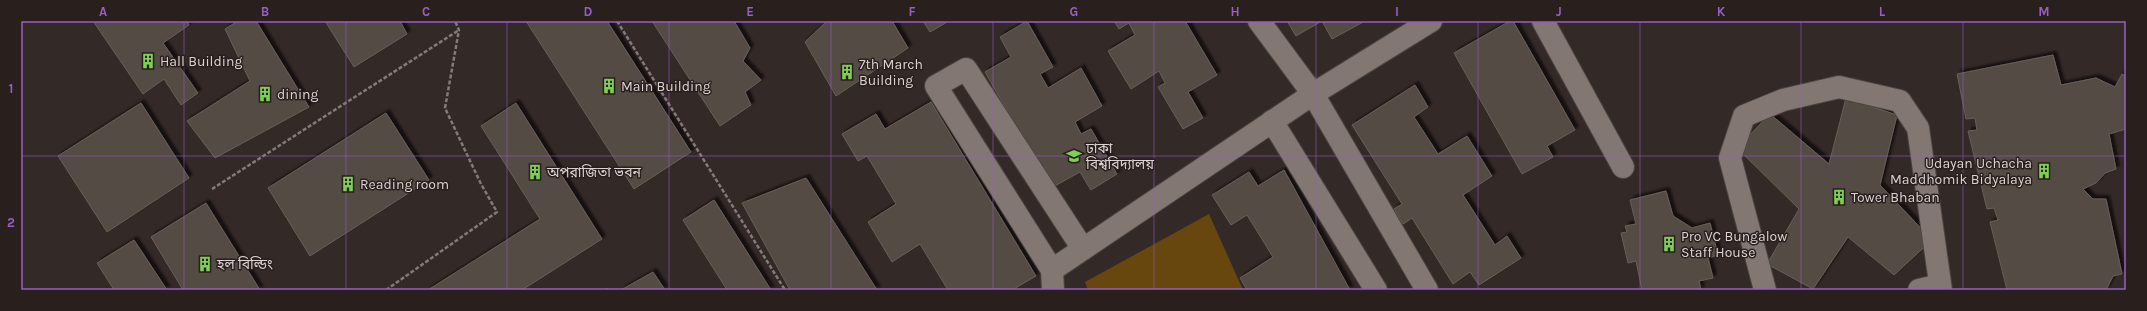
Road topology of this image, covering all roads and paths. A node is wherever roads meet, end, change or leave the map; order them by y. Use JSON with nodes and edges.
{"nodes":[{"id":1,"x":455,"y":21,"type":"edge"},
{"id":2,"x":617,"y":21,"type":"edge"},
{"id":3,"x":1259,"y":21,"type":"edge"},
{"id":4,"x":1431,"y":21,"type":"edge"},
{"id":5,"x":1543,"y":21,"type":"edge"},
{"id":6,"x":459,"y":30,"type":"junction"},
{"id":7,"x":1313,"y":94,"type":"junction"},
{"id":8,"x":1272,"y":121,"type":"junction"},
{"id":9,"x":1623,"y":167,"type":"dead end"},
{"id":10,"x":212,"y":189,"type":"dead end"},
{"id":11,"x":1083,"y":249,"type":"junction"},
{"id":12,"x":1052,"y":280,"type":"edge"},
{"id":13,"x":1940,"y":288,"type":"edge"},
{"id":14,"x":386,"y":290,"type":"edge"},
{"id":15,"x":785,"y":290,"type":"edge"},
{"id":16,"x":1376,"y":290,"type":"edge"},
{"id":17,"x":1427,"y":290,"type":"edge"},
{"id":18,"x":1765,"y":290,"type":"edge"},
{"id":19,"x":1919,"y":290,"type":"edge"}],
"edges":[{"from":1,"to":6,"type":"path"},
{"from":2,"to":15,"type":"path"},
{"from":3,"to":7,"type":"lane"},
{"from":4,"to":7,"type":"lane"},
{"from":5,"to":9,"type":"lane"},
{"from":6,"to":10,"type":"path"},
{"from":6,"to":14,"type":"path"},
{"from":7,"to":8,"type":"lane"},
{"from":7,"to":17,"type":"lane"},
{"from":8,"to":11,"type":"lane"},
{"from":8,"to":16,"type":"lane"},
{"from":11,"to":12,"type":"lane"},
{"from":11,"to":12,"type":"lane"},
{"from":13,"to":18,"type":"lane"},
{"from":13,"to":19,"type":"lane"}]}
